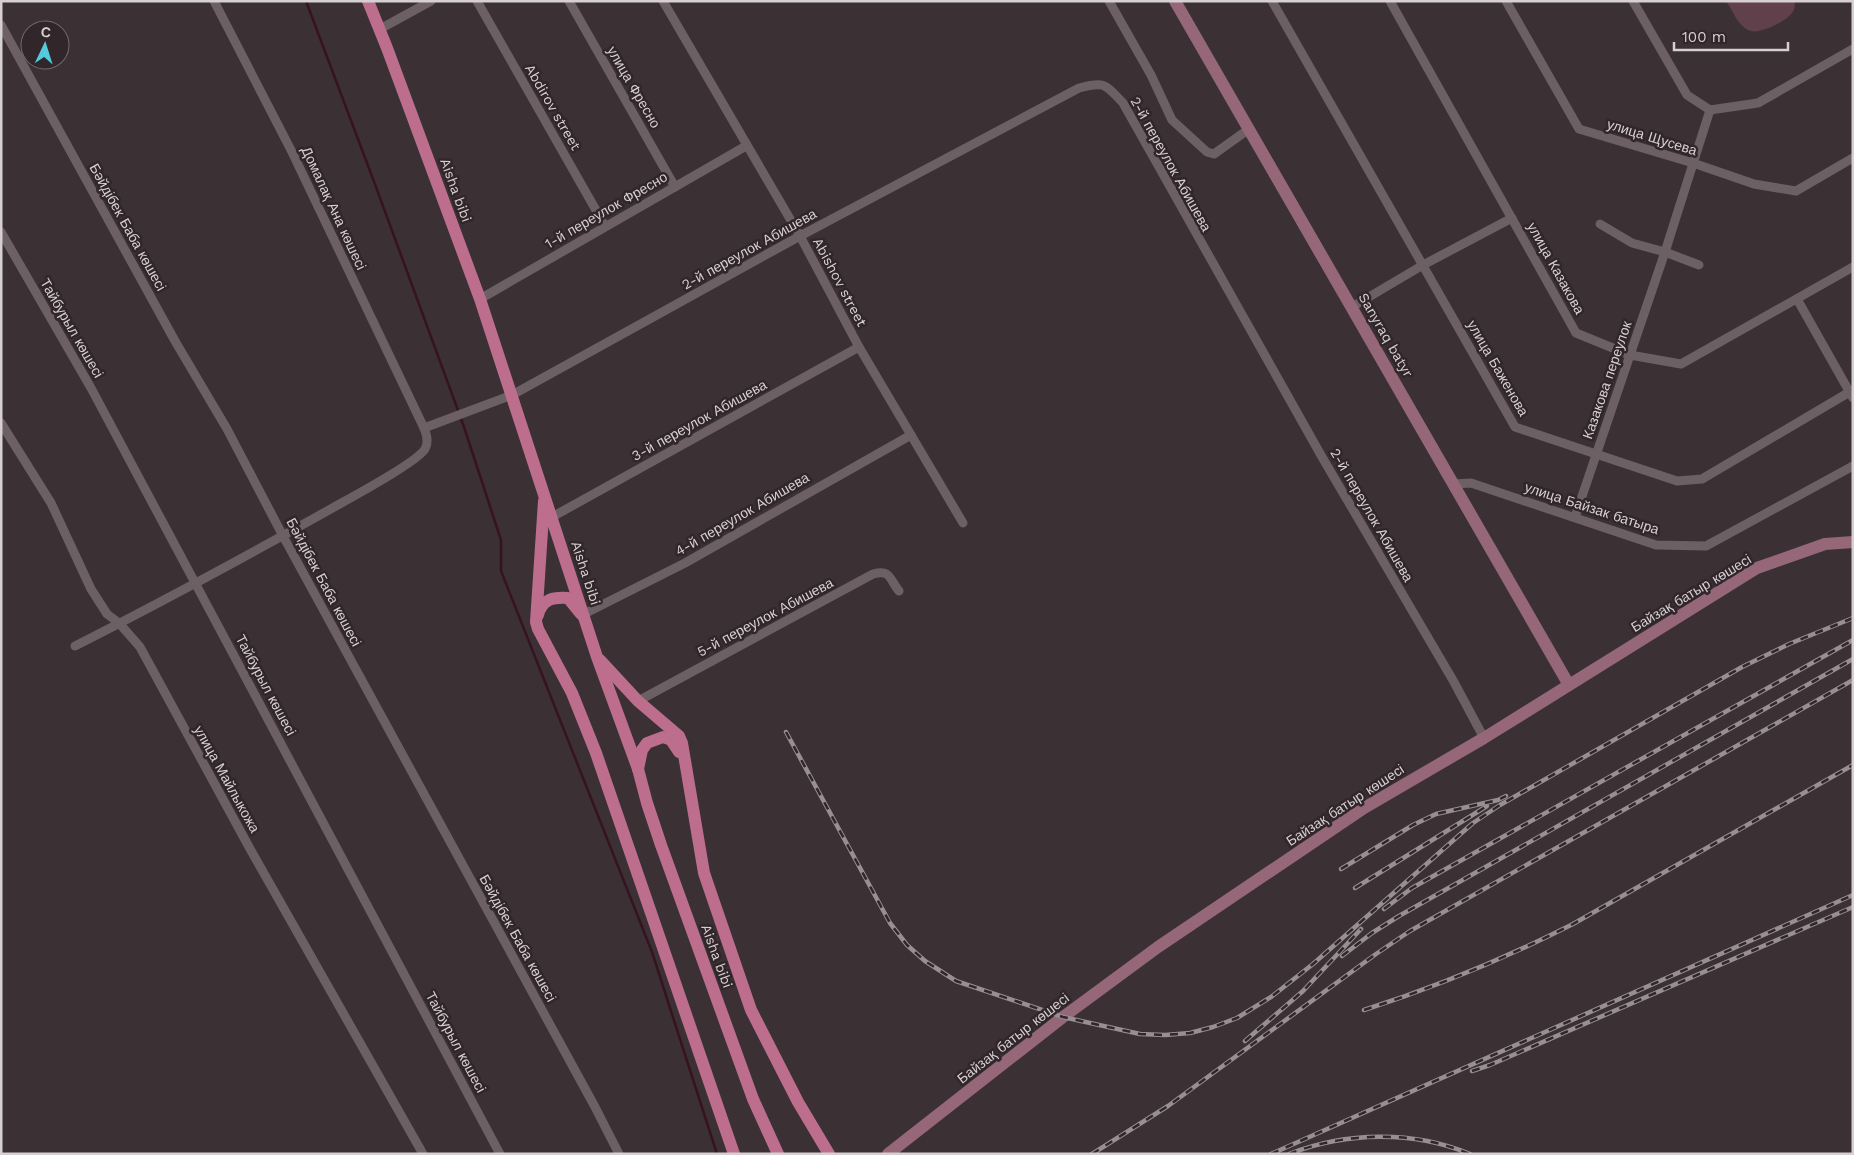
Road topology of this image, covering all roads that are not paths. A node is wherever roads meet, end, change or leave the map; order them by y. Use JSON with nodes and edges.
{"nodes":[{"id":1,"x":214,"y":1,"type":"edge"},
{"id":2,"x":368,"y":1,"type":"edge"},
{"id":3,"x":431,"y":1,"type":"edge"},
{"id":4,"x":477,"y":1,"type":"edge"},
{"id":5,"x":569,"y":1,"type":"edge"},
{"id":6,"x":663,"y":1,"type":"edge"},
{"id":7,"x":1110,"y":1,"type":"edge"},
{"id":8,"x":1175,"y":1,"type":"edge"},
{"id":9,"x":1272,"y":1,"type":"edge"},
{"id":10,"x":1390,"y":1,"type":"edge"},
{"id":11,"x":1506,"y":1,"type":"edge"},
{"id":12,"x":1633,"y":1,"type":"edge"},
{"id":13,"x":1,"y":25,"type":"edge"},
{"id":14,"x":380,"y":29,"type":"junction"},
{"id":15,"x":1853,"y":49,"type":"edge"},
{"id":16,"x":1710,"y":110,"type":"junction"},
{"id":17,"x":1249,"y":129,"type":"junction"},
{"id":18,"x":746,"y":146,"type":"junction"},
{"id":19,"x":1853,"y":158,"type":"edge"},
{"id":20,"x":1693,"y":163,"type":"junction"},
{"id":21,"x":675,"y":187,"type":"junction"},
{"id":22,"x":1512,"y":218,"type":"junction"},
{"id":23,"x":1600,"y":224,"type":"dead end"},
{"id":24,"x":605,"y":226,"type":"junction"},
{"id":25,"x":1,"y":232,"type":"edge"},
{"id":26,"x":800,"y":236,"type":"junction"},
{"id":27,"x":1665,"y":252,"type":"junction"},
{"id":28,"x":1423,"y":265,"type":"junction"},
{"id":29,"x":1698,"y":265,"type":"dead end"},
{"id":30,"x":1853,"y":267,"type":"edge"},
{"id":31,"x":480,"y":299,"type":"junction"},
{"id":32,"x":1797,"y":300,"type":"junction"},
{"id":33,"x":1352,"y":307,"type":"junction"},
{"id":34,"x":859,"y":347,"type":"junction"},
{"id":35,"x":1630,"y":354,"type":"junction"},
{"id":36,"x":1852,"y":393,"type":"edge"},
{"id":37,"x":512,"y":395,"type":"junction"},
{"id":38,"x":1,"y":423,"type":"edge"},
{"id":39,"x":424,"y":428,"type":"junction"},
{"id":40,"x":911,"y":435,"type":"junction"},
{"id":41,"x":1596,"y":454,"type":"junction"},
{"id":42,"x":1853,"y":466,"type":"edge"},
{"id":43,"x":1454,"y":484,"type":"junction"},
{"id":44,"x":544,"y":496,"type":"junction"},
{"id":45,"x":552,"y":517,"type":"junction"},
{"id":46,"x":1575,"y":517,"type":"junction"},
{"id":47,"x":963,"y":523,"type":"dead end"},
{"id":48,"x":283,"y":536,"type":"junction"},
{"id":49,"x":1853,"y":542,"type":"edge"},
{"id":50,"x":196,"y":583,"type":"junction"},
{"id":51,"x":899,"y":591,"type":"dead end"},
{"id":52,"x":585,"y":618,"type":"junction"},
{"id":53,"x":536,"y":622,"type":"junction"},
{"id":54,"x":119,"y":623,"type":"junction"},
{"id":55,"x":75,"y":646,"type":"dead end"},
{"id":56,"x":597,"y":657,"type":"junction"},
{"id":57,"x":1569,"y":685,"type":"junction"},
{"id":58,"x":638,"y":701,"type":"junction"},
{"id":59,"x":1484,"y":738,"type":"junction"},
{"id":60,"x":686,"y":768,"type":"junction"},
{"id":61,"x":638,"y":769,"type":"junction"},
{"id":62,"x":423,"y":1154,"type":"edge"},
{"id":63,"x":500,"y":1154,"type":"edge"},
{"id":64,"x":619,"y":1154,"type":"edge"},
{"id":65,"x":734,"y":1154,"type":"edge"},
{"id":66,"x":778,"y":1154,"type":"edge"},
{"id":67,"x":829,"y":1154,"type":"edge"},
{"id":68,"x":888,"y":1154,"type":"edge"}],
"edges":[{"from":1,"to":39,"type":"street","name":"Домалақ Ана көшесі"},
{"from":2,"to":14,"type":"main road","name":"Aisha bibi"},
{"from":3,"to":14,"type":"street"},
{"from":4,"to":24,"type":"street","name":"Abdirov street"},
{"from":5,"to":21,"type":"street","name":"улица Фресно"},
{"from":6,"to":18,"type":"street","name":"Abishov street"},
{"from":7,"to":17,"type":"street"},
{"from":8,"to":17,"type":"main road","name":"Sanyraq batyr"},
{"from":9,"to":28,"type":"street","name":"улица Баженова"},
{"from":10,"to":22,"type":"street","name":"улица Казакова"},
{"from":11,"to":20,"type":"street","name":"улица Щусева"},
{"from":12,"to":16,"type":"street"},
{"from":13,"to":48,"type":"street","name":"Бәйдібек Баба көшесі"},
{"from":14,"to":31,"type":"main road","name":"Aisha bibi"},
{"from":15,"to":16,"type":"street"},
{"from":16,"to":20,"type":"street","name":"Казакова переулок"},
{"from":17,"to":33,"type":"main road","name":"Sanyraq batyr"},
{"from":18,"to":21,"type":"street","name":"1-й переулок Фресно"},
{"from":18,"to":26,"type":"street","name":"Abishov street"},
{"from":19,"to":20,"type":"street","name":"улица Щусева"},
{"from":20,"to":27,"type":"street","name":"Казакова переулок"},
{"from":21,"to":24,"type":"street","name":"1-й переулок Фресно"},
{"from":22,"to":28,"type":"street"},
{"from":22,"to":35,"type":"street","name":"улица Казакова"},
{"from":23,"to":27,"type":"street"},
{"from":24,"to":31,"type":"street","name":"1-й переулок Фресно"},
{"from":25,"to":50,"type":"street","name":"Тайбурыл көшесі"},
{"from":26,"to":34,"type":"street","name":"Abishov street"},
{"from":26,"to":37,"type":"street","name":"2-й переулок Абишева"},
{"from":26,"to":59,"type":"street","name":"2-й переулок Абишева"},
{"from":27,"to":29,"type":"street"},
{"from":27,"to":35,"type":"street","name":"Казакова переулок"},
{"from":28,"to":33,"type":"street"},
{"from":28,"to":41,"type":"street","name":"улица Баженова"},
{"from":30,"to":32,"type":"street","name":"улица Казакова"},
{"from":31,"to":37,"type":"main road","name":"Aisha bibi"},
{"from":32,"to":35,"type":"street","name":"улица Казакова"},
{"from":32,"to":36,"type":"street"},
{"from":33,"to":43,"type":"main road","name":"Sanyraq batyr"},
{"from":34,"to":40,"type":"street","name":"Abishov street"},
{"from":34,"to":45,"type":"street","name":"3-й переулок Абишева"},
{"from":35,"to":41,"type":"street","name":"Казакова переулок"},
{"from":36,"to":41,"type":"street","name":"улица Баженова"},
{"from":37,"to":39,"type":"street","name":"2-й переулок Абишева"},
{"from":37,"to":44,"type":"main road","name":"Aisha bibi"},
{"from":38,"to":54,"type":"street","name":"улица Майлыкожа"},
{"from":39,"to":48,"type":"street"},
{"from":40,"to":47,"type":"street","name":"Abishov street"},
{"from":40,"to":52,"type":"street","name":"4-й переулок Абишева"},
{"from":41,"to":46,"type":"street","name":"Казакова переулок"},
{"from":42,"to":46,"type":"street","name":"улица Байзак батыра"},
{"from":43,"to":46,"type":"street","name":"улица Байзак батыра"},
{"from":43,"to":57,"type":"main road","name":"Sanyraq batyr"},
{"from":44,"to":45,"type":"main road","name":"Aisha bibi"},
{"from":44,"to":53,"type":"main road"},
{"from":45,"to":52,"type":"main road","name":"Aisha bibi"},
{"from":48,"to":50,"type":"street"},
{"from":48,"to":64,"type":"street","name":"Бәйдібек Баба көшесі"},
{"from":49,"to":57,"type":"main road","name":"Байзақ батыр көшесі"},
{"from":50,"to":54,"type":"street"},
{"from":50,"to":63,"type":"street","name":"Тайбурыл көшесі"},
{"from":51,"to":58,"type":"street","name":"5-й переулок Абишева"},
{"from":52,"to":53,"type":"main road"},
{"from":52,"to":56,"type":"main road","name":"Aisha bibi"},
{"from":53,"to":65,"type":"main road"},
{"from":54,"to":55,"type":"street"},
{"from":54,"to":62,"type":"street","name":"улица Майлыкожа"},
{"from":56,"to":58,"type":"main road"},
{"from":56,"to":61,"type":"main road","name":"Aisha bibi"},
{"from":57,"to":59,"type":"main road","name":"Байзақ батыр көшесі"},
{"from":58,"to":60,"type":"main road"},
{"from":59,"to":68,"type":"main road","name":"Байзақ батыр көшесі"},
{"from":60,"to":61,"type":"main road"},
{"from":60,"to":67,"type":"main road"},
{"from":61,"to":66,"type":"main road","name":"Aisha bibi"}]}
